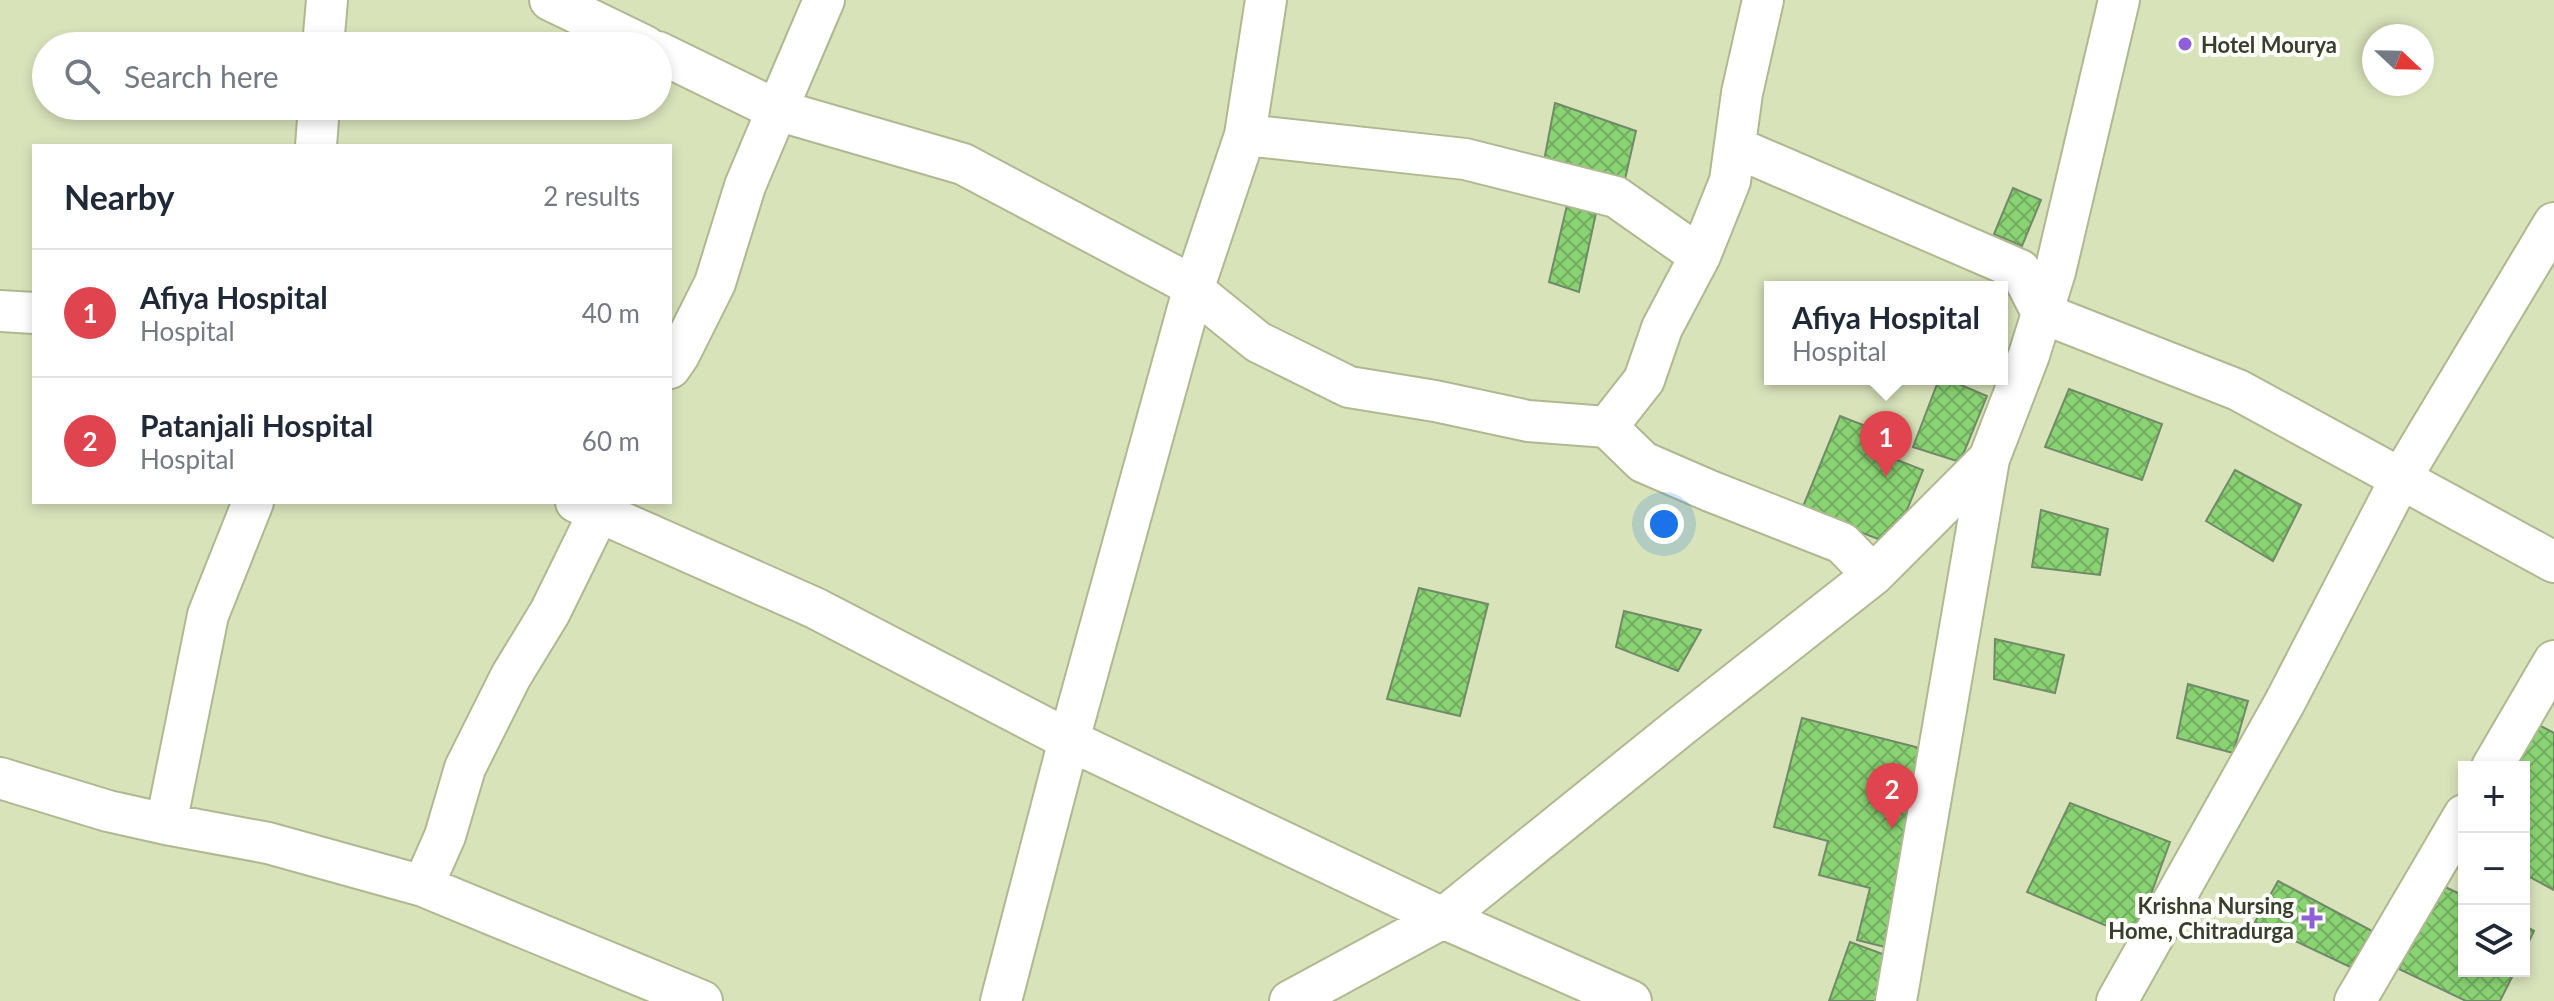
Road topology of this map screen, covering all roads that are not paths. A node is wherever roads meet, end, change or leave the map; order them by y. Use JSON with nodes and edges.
{"nodes":[{"id":1,"x":327,"y":0,"type":"edge"},
{"id":2,"x":550,"y":0,"type":"edge"},
{"id":3,"x":824,"y":0,"type":"edge"},
{"id":4,"x":1266,"y":0,"type":"edge"},
{"id":5,"x":1763,"y":0,"type":"edge"},
{"id":6,"x":2119,"y":0,"type":"edge"},
{"id":7,"x":324,"y":32,"type":"edge"},
{"id":8,"x":616,"y":32,"type":"edge"},
{"id":9,"x":672,"y":59,"type":"edge"},
{"id":10,"x":777,"y":110,"type":"junction"},
{"id":11,"x":318,"y":120,"type":"edge"},
{"id":12,"x":1245,"y":135,"type":"junction"},
{"id":13,"x":316,"y":144,"type":"edge"},
{"id":14,"x":1735,"y":147,"type":"junction"},
{"id":15,"x":2554,"y":223,"type":"edge"},
{"id":16,"x":1700,"y":256,"type":"junction"},
{"id":17,"x":1193,"y":290,"type":"junction"},
{"id":18,"x":0,"y":311,"type":"edge"},
{"id":19,"x":32,"y":313,"type":"edge"},
{"id":20,"x":2042,"y":313,"type":"junction"},
{"id":21,"x":672,"y":365,"type":"edge"},
{"id":22,"x":1607,"y":427,"type":"junction"},
{"id":23,"x":1989,"y":459,"type":"junction"},
{"id":24,"x":2401,"y":478,"type":"junction"},
{"id":25,"x":252,"y":504,"type":"edge"},
{"id":26,"x":593,"y":506,"type":"edge"},
{"id":27,"x":2554,"y":562,"type":"edge"},
{"id":28,"x":1873,"y":575,"type":"junction"},
{"id":29,"x":2554,"y":661,"type":"edge"},
{"id":30,"x":1069,"y":740,"type":"junction"},
{"id":31,"x":2496,"y":761,"type":"edge"},
{"id":32,"x":0,"y":778,"type":"edge"},
{"id":33,"x":166,"y":824,"type":"junction"},
{"id":34,"x":2458,"y":825,"type":"edge"},
{"id":35,"x":423,"y":886,"type":"junction"},
{"id":36,"x":1443,"y":918,"type":"junction"},
{"id":37,"x":702,"y":1001,"type":"edge"},
{"id":38,"x":1001,"y":1001,"type":"edge"},
{"id":39,"x":1290,"y":1001,"type":"edge"},
{"id":40,"x":1631,"y":1001,"type":"edge"},
{"id":41,"x":1896,"y":1001,"type":"edge"},
{"id":42,"x":2117,"y":1001,"type":"edge"},
{"id":43,"x":2355,"y":1001,"type":"edge"}],
"edges":[{"from":1,"to":7,"type":"street"},
{"from":2,"to":8,"type":"street"},
{"from":3,"to":10,"type":"street"},
{"from":4,"to":12,"type":"street"},
{"from":5,"to":14,"type":"street"},
{"from":6,"to":20,"type":"street"},
{"from":9,"to":10,"type":"street"},
{"from":10,"to":17,"type":"street"},
{"from":10,"to":21,"type":"street"},
{"from":11,"to":13,"type":"street"},
{"from":12,"to":16,"type":"street"},
{"from":12,"to":17,"type":"street"},
{"from":14,"to":16,"type":"street"},
{"from":14,"to":20,"type":"street"},
{"from":15,"to":24,"type":"street"},
{"from":16,"to":22,"type":"street"},
{"from":17,"to":22,"type":"street"},
{"from":17,"to":30,"type":"street"},
{"from":18,"to":19,"type":"street"},
{"from":20,"to":23,"type":"street"},
{"from":20,"to":24,"type":"street"},
{"from":22,"to":28,"type":"street"},
{"from":23,"to":28,"type":"street"},
{"from":23,"to":41,"type":"street"},
{"from":24,"to":27,"type":"street"},
{"from":24,"to":42,"type":"street"},
{"from":25,"to":33,"type":"street"},
{"from":26,"to":30,"type":"street"},
{"from":26,"to":35,"type":"street"},
{"from":28,"to":36,"type":"street"},
{"from":29,"to":31,"type":"street"},
{"from":30,"to":36,"type":"street"},
{"from":30,"to":38,"type":"street"},
{"from":32,"to":33,"type":"street"},
{"from":33,"to":35,"type":"street"},
{"from":34,"to":43,"type":"street"},
{"from":35,"to":37,"type":"street"},
{"from":36,"to":39,"type":"street"},
{"from":36,"to":40,"type":"street"}]}
